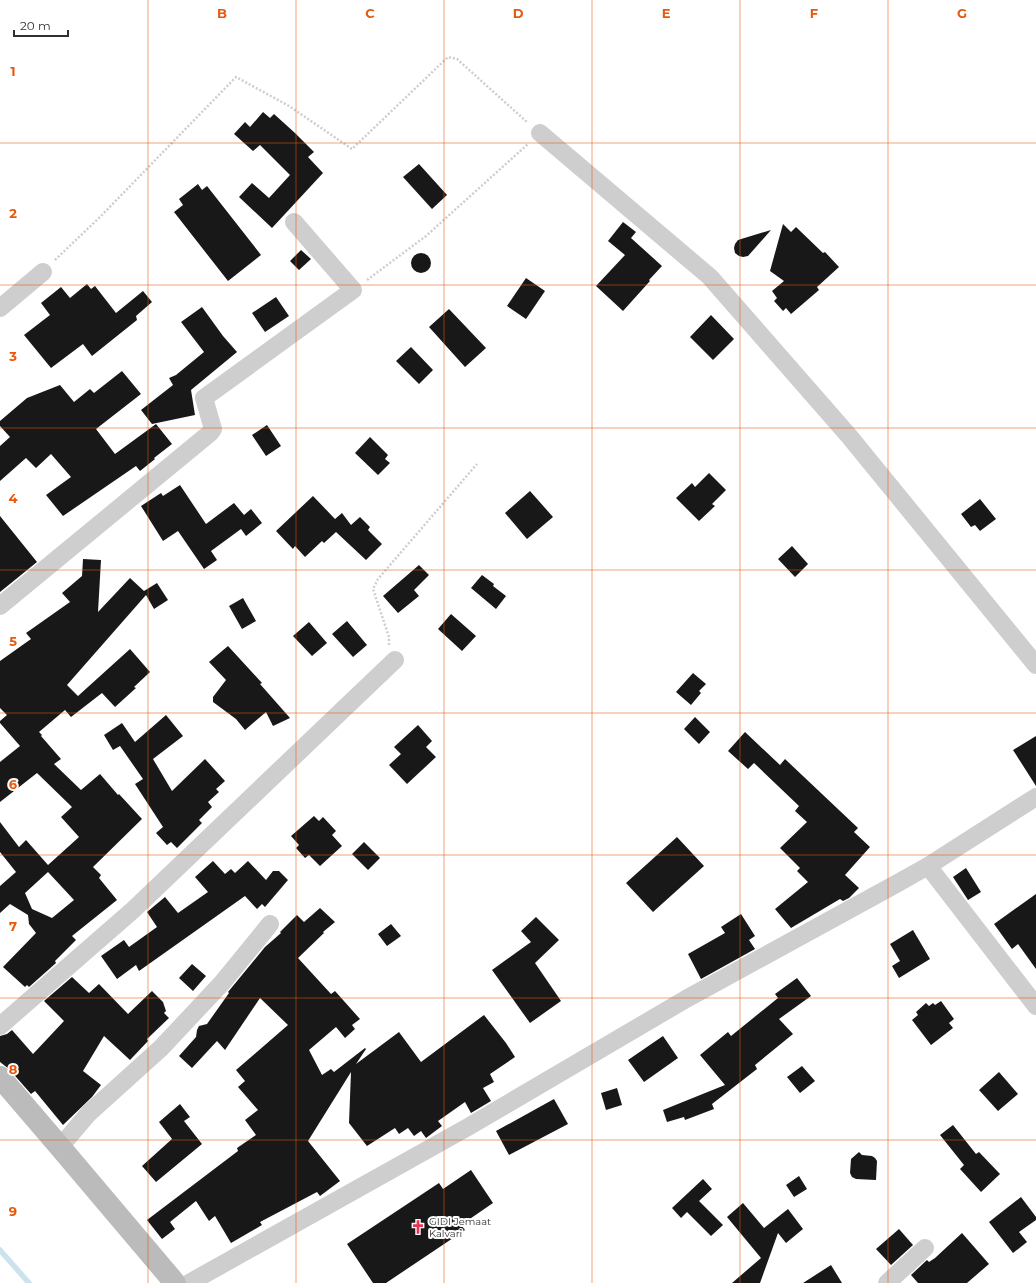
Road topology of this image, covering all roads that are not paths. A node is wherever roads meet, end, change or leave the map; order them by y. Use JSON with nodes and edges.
{"nodes":[{"id":1,"x":540,"y":134,"type":"road end"},
{"id":2,"x":294,"y":222,"type":"dead end"},
{"id":3,"x":43,"y":272,"type":"road end"},
{"id":4,"x":0,"y":308,"type":"edge"},
{"id":5,"x":0,"y":606,"type":"edge"},
{"id":6,"x":395,"y":660,"type":"road end"},
{"id":7,"x":1036,"y":665,"type":"edge"},
{"id":8,"x":1036,"y":797,"type":"edge"},
{"id":9,"x":928,"y":866,"type":"junction"},
{"id":10,"x":270,"y":924,"type":"dead end"},
{"id":11,"x":1036,"y":1006,"type":"edge"},
{"id":12,"x":0,"y":1026,"type":"edge"},
{"id":13,"x":0,"y":1077,"type":"edge"},
{"id":14,"x":60,"y":1146,"type":"junction"},
{"id":15,"x":925,"y":1248,"type":"dead end"},
{"id":16,"x":175,"y":1283,"type":"edge"},
{"id":17,"x":189,"y":1283,"type":"edge"},
{"id":18,"x":887,"y":1283,"type":"edge"}],
"edges":[{"from":1,"to":7,"type":"street"},
{"from":2,"to":5,"type":"street"},
{"from":3,"to":4,"type":"street"},
{"from":6,"to":12,"type":"street"},
{"from":8,"to":9,"type":"street"},
{"from":9,"to":11,"type":"street"},
{"from":9,"to":17,"type":"street"},
{"from":10,"to":14,"type":"street"},
{"from":13,"to":14,"type":"main road"},
{"from":14,"to":16,"type":"main road"},
{"from":15,"to":18,"type":"street"}]}
